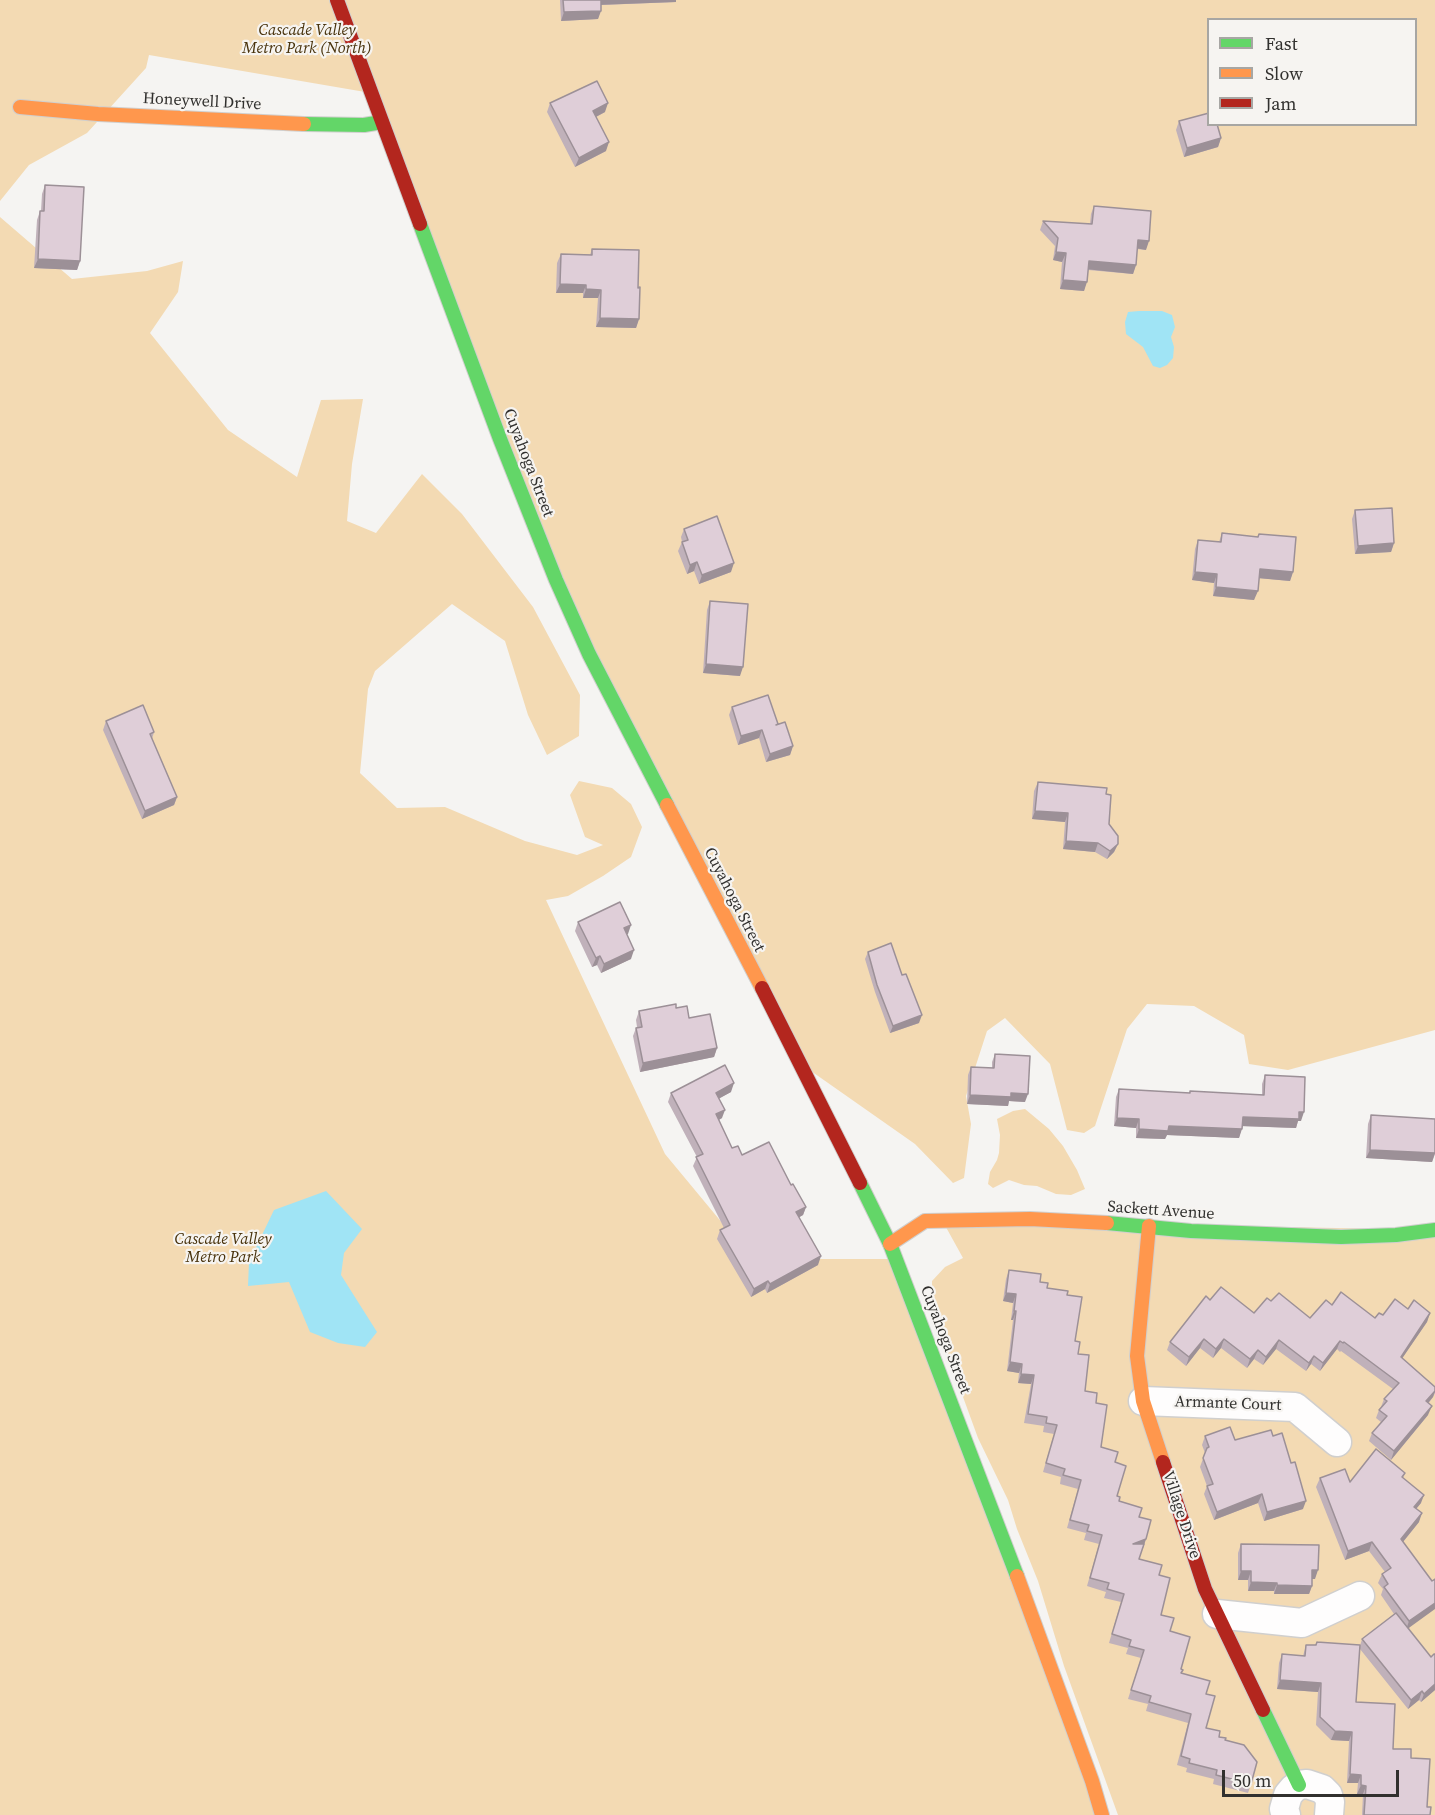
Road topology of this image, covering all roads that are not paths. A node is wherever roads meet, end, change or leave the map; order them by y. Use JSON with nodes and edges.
{"nodes":[{"id":1,"x":337,"y":0,"type":"edge"},
{"id":2,"x":20,"y":107,"type":"dead end"},
{"id":3,"x":382,"y":122,"type":"junction"},
{"id":4,"x":1149,"y":1226,"type":"junction"},
{"id":5,"x":1435,"y":1230,"type":"edge"},
{"id":6,"x":890,"y":1244,"type":"junction"},
{"id":7,"x":1143,"y":1401,"type":"junction"},
{"id":8,"x":1336,"y":1442,"type":"dead end"},
{"id":9,"x":1360,"y":1596,"type":"dead end"},
{"id":10,"x":1217,"y":1614,"type":"junction"},
{"id":11,"x":1299,"y":1785,"type":"junction"},
{"id":12,"x":1102,"y":1815,"type":"edge"},
{"id":13,"x":1286,"y":1815,"type":"edge"},
{"id":14,"x":1329,"y":1815,"type":"edge"}],
"edges":[{"from":1,"to":3,"type":"street","name":"Cuyahoga Street"},
{"from":2,"to":3,"type":"street","name":"Honeywell Drive"},
{"from":3,"to":6,"type":"street","name":"Cuyahoga Street"},
{"from":4,"to":5,"type":"street","name":"Sackett Avenue"},
{"from":4,"to":6,"type":"street","name":"Sackett Avenue"},
{"from":4,"to":7,"type":"street","name":"Village Drive"},
{"from":6,"to":12,"type":"street","name":"Cuyahoga Street"},
{"from":7,"to":8,"type":"street","name":"Armante Court"},
{"from":7,"to":10,"type":"street","name":"Village Drive"},
{"from":9,"to":10,"type":"street"},
{"from":10,"to":11,"type":"street","name":"Village Drive"},
{"from":11,"to":13,"type":"street"},
{"from":11,"to":14,"type":"street"}]}
